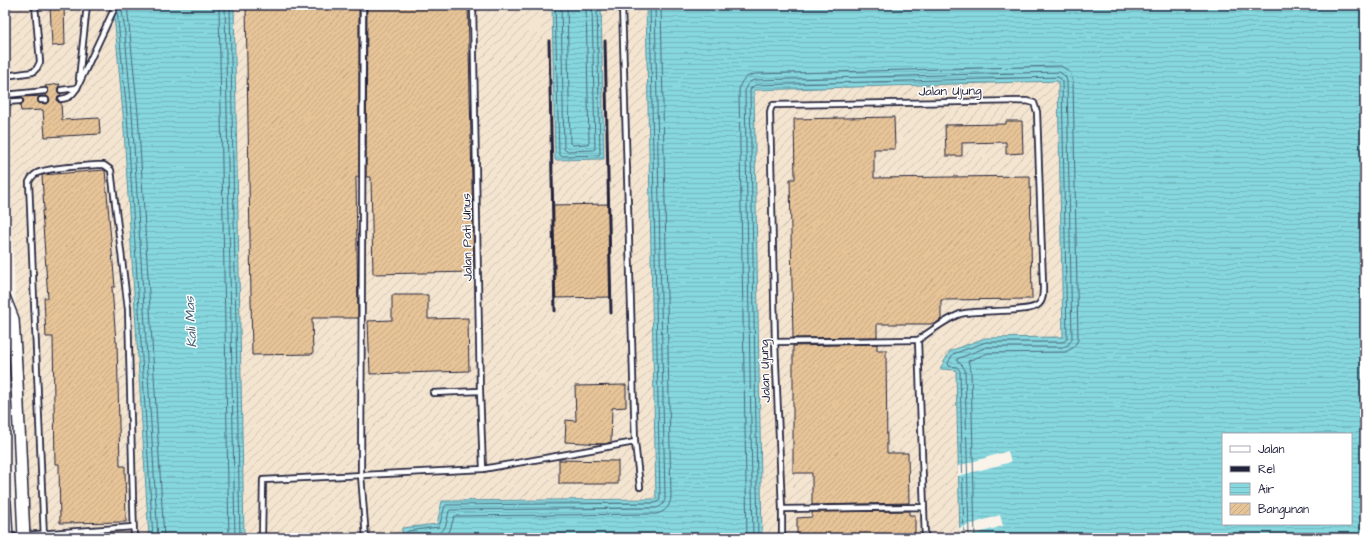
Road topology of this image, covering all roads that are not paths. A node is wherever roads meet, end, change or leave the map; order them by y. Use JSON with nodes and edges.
{"nodes":[{"id":1,"x":36,"y":5,"type":"edge"},
{"id":2,"x":87,"y":5,"type":"edge"},
{"id":3,"x":116,"y":5,"type":"edge"},
{"id":4,"x":363,"y":5,"type":"edge"},
{"id":5,"x":473,"y":5,"type":"edge"},
{"id":6,"x":622,"y":5,"type":"edge"},
{"id":7,"x":5,"y":76,"type":"edge"},
{"id":8,"x":79,"y":82,"type":"junction"},
{"id":9,"x":77,"y":88,"type":"junction"},
{"id":10,"x":61,"y":90,"type":"dead end"},
{"id":11,"x":45,"y":91,"type":"dead end"},
{"id":12,"x":5,"y":95,"type":"edge"},
{"id":13,"x":61,"y":99,"type":"dead end"},
{"id":14,"x":20,"y":101,"type":"dead end"},
{"id":15,"x":5,"y":102,"type":"edge"},
{"id":16,"x":5,"y":299,"type":"edge"},
{"id":17,"x":918,"y":340,"type":"junction"},
{"id":18,"x":775,"y":342,"type":"junction"},
{"id":19,"x":480,"y":391,"type":"junction"},
{"id":20,"x":433,"y":393,"type":"dead end"},
{"id":21,"x":635,"y":442,"type":"junction"},
{"id":22,"x":483,"y":469,"type":"junction"},
{"id":23,"x":361,"y":475,"type":"junction"},
{"id":24,"x":640,"y":487,"type":"dead end"},
{"id":25,"x":5,"y":502,"type":"edge"},
{"id":26,"x":924,"y":507,"type":"junction"},
{"id":27,"x":782,"y":509,"type":"junction"},
{"id":28,"x":133,"y":527,"type":"junction"},
{"id":29,"x":24,"y":536,"type":"edge"},
{"id":30,"x":44,"y":536,"type":"edge"},
{"id":31,"x":7,"y":538,"type":"edge"},
{"id":32,"x":134,"y":538,"type":"edge"},
{"id":33,"x":262,"y":538,"type":"edge"},
{"id":34,"x":366,"y":538,"type":"edge"},
{"id":35,"x":782,"y":538,"type":"edge"},
{"id":36,"x":925,"y":538,"type":"edge"}],
"edges":[{"from":1,"to":7,"type":"lane"},
{"from":2,"to":8,"type":"lane"},
{"from":3,"to":8,"type":"lane"},
{"from":4,"to":23,"type":"lane"},
{"from":5,"to":19,"type":"lane","name":"Jalan Pati Unus"},
{"from":6,"to":21,"type":"lane"},
{"from":8,"to":9,"type":"lane"},
{"from":9,"to":10,"type":"lane"},
{"from":9,"to":13,"type":"lane"},
{"from":11,"to":12,"type":"lane"},
{"from":14,"to":15,"type":"lane"},
{"from":16,"to":29,"type":"street"},
{"from":17,"to":18,"type":"lane"},
{"from":17,"to":18,"type":"lane","name":"Jalan Ujung"},
{"from":17,"to":26,"type":"lane"},
{"from":18,"to":27,"type":"lane","name":"Jalan Ujung"},
{"from":19,"to":20,"type":"lane"},
{"from":19,"to":22,"type":"lane","name":"Jalan Pati Unus"},
{"from":21,"to":22,"type":"lane"},
{"from":21,"to":24,"type":"lane"},
{"from":22,"to":23,"type":"lane"},
{"from":23,"to":33,"type":"lane"},
{"from":23,"to":34,"type":"lane"},
{"from":25,"to":31,"type":"street"},
{"from":26,"to":27,"type":"lane"},
{"from":26,"to":36,"type":"lane"},
{"from":27,"to":35,"type":"lane","name":"Jalan Ujung"},
{"from":28,"to":30,"type":"lane"},
{"from":28,"to":30,"type":"lane"},
{"from":28,"to":32,"type":"lane"},
{"from":29,"to":30,"type":"lane"},
{"from":29,"to":31,"type":"lane"}]}
